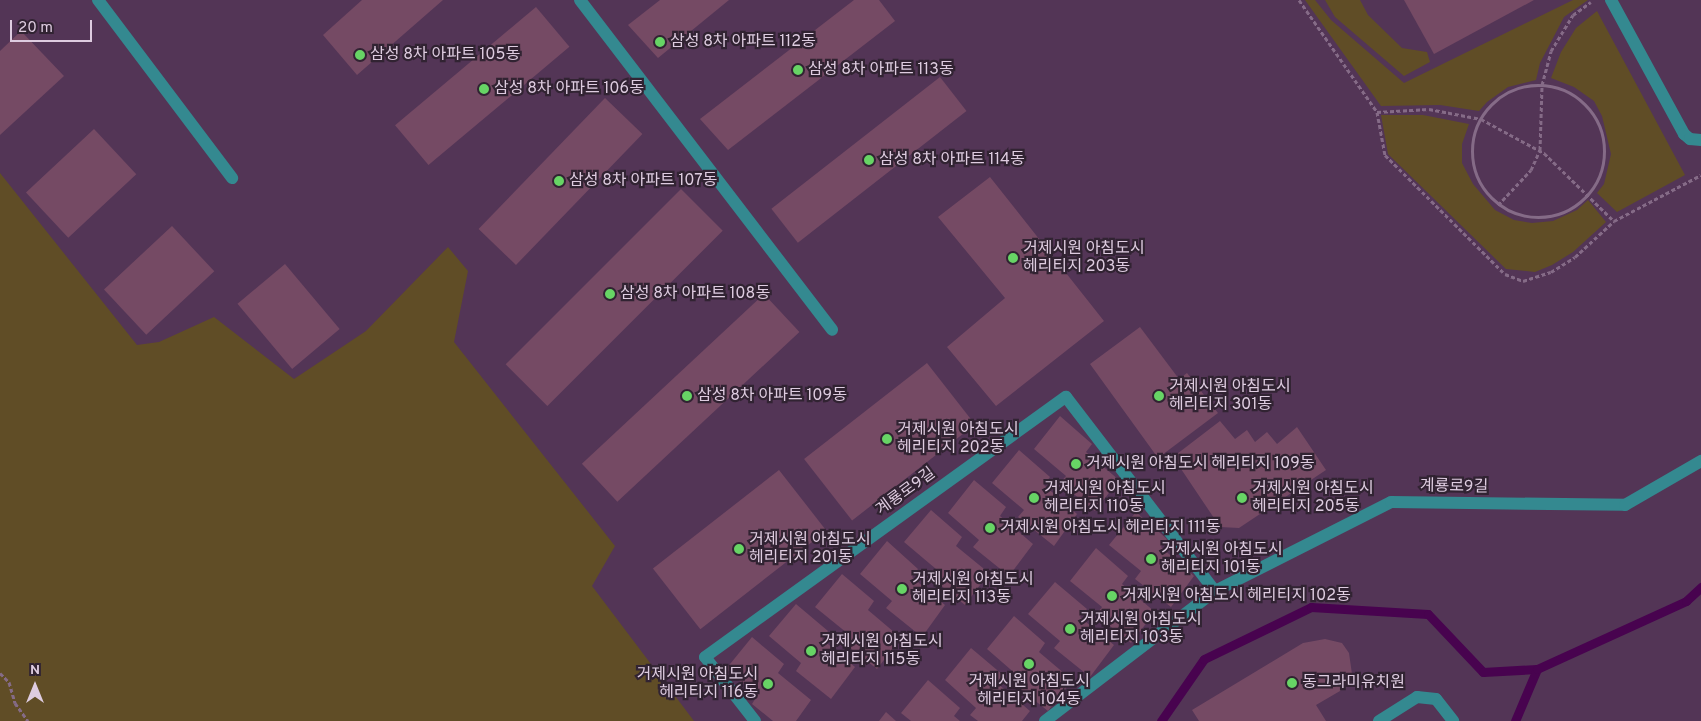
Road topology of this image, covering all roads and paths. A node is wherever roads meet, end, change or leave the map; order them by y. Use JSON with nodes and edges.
{"nodes":[{"id":1,"x":98,"y":0,"type":"edge"},
{"id":2,"x":580,"y":0,"type":"edge"},
{"id":3,"x":1299,"y":0,"type":"edge"},
{"id":4,"x":1594,"y":0,"type":"edge"},
{"id":5,"x":1611,"y":0,"type":"edge"},
{"id":6,"x":1542,"y":85,"type":"junction"},
{"id":7,"x":1377,"y":112,"type":"junction"},
{"id":8,"x":1481,"y":118,"type":"junction"},
{"id":9,"x":1701,"y":140,"type":"edge"},
{"id":10,"x":1540,"y":150,"type":"junction"},
{"id":11,"x":1701,"y":174,"type":"edge"},
{"id":12,"x":232,"y":178,"type":"dead end"},
{"id":13,"x":1588,"y":194,"type":"junction"},
{"id":14,"x":1498,"y":204,"type":"junction"},
{"id":15,"x":1614,"y":221,"type":"junction"},
{"id":16,"x":832,"y":330,"type":"dead end"},
{"id":17,"x":1701,"y":461,"type":"edge"},
{"id":18,"x":1215,"y":591,"type":"junction"},
{"id":19,"x":0,"y":673,"type":"edge"},
{"id":20,"x":28,"y":721,"type":"edge"},
{"id":21,"x":755,"y":721,"type":"edge"},
{"id":22,"x":1045,"y":721,"type":"edge"},
{"id":23,"x":1378,"y":721,"type":"edge"},
{"id":24,"x":1453,"y":721,"type":"edge"}],
"edges":[{"from":1,"to":12,"type":"street"},
{"from":2,"to":16,"type":"street"},
{"from":3,"to":7,"type":"path"},
{"from":4,"to":6,"type":"path"},
{"from":5,"to":9,"type":"street"},
{"from":6,"to":8,"type":"path"},
{"from":6,"to":10,"type":"path"},
{"from":6,"to":13,"type":"path"},
{"from":7,"to":8,"type":"path"},
{"from":7,"to":15,"type":"path"},
{"from":8,"to":10,"type":"path"},
{"from":8,"to":14,"type":"path"},
{"from":10,"to":13,"type":"path"},
{"from":10,"to":14,"type":"path"},
{"from":11,"to":15,"type":"path"},
{"from":13,"to":14,"type":"path"},
{"from":13,"to":15,"type":"path"},
{"from":17,"to":18,"type":"street","name":"계룡로9길"},
{"from":18,"to":21,"type":"street","name":"계룡로9길"},
{"from":18,"to":22,"type":"street","name":"계룡로9길"},
{"from":19,"to":20,"type":"path"},
{"from":23,"to":24,"type":"street"}]}
